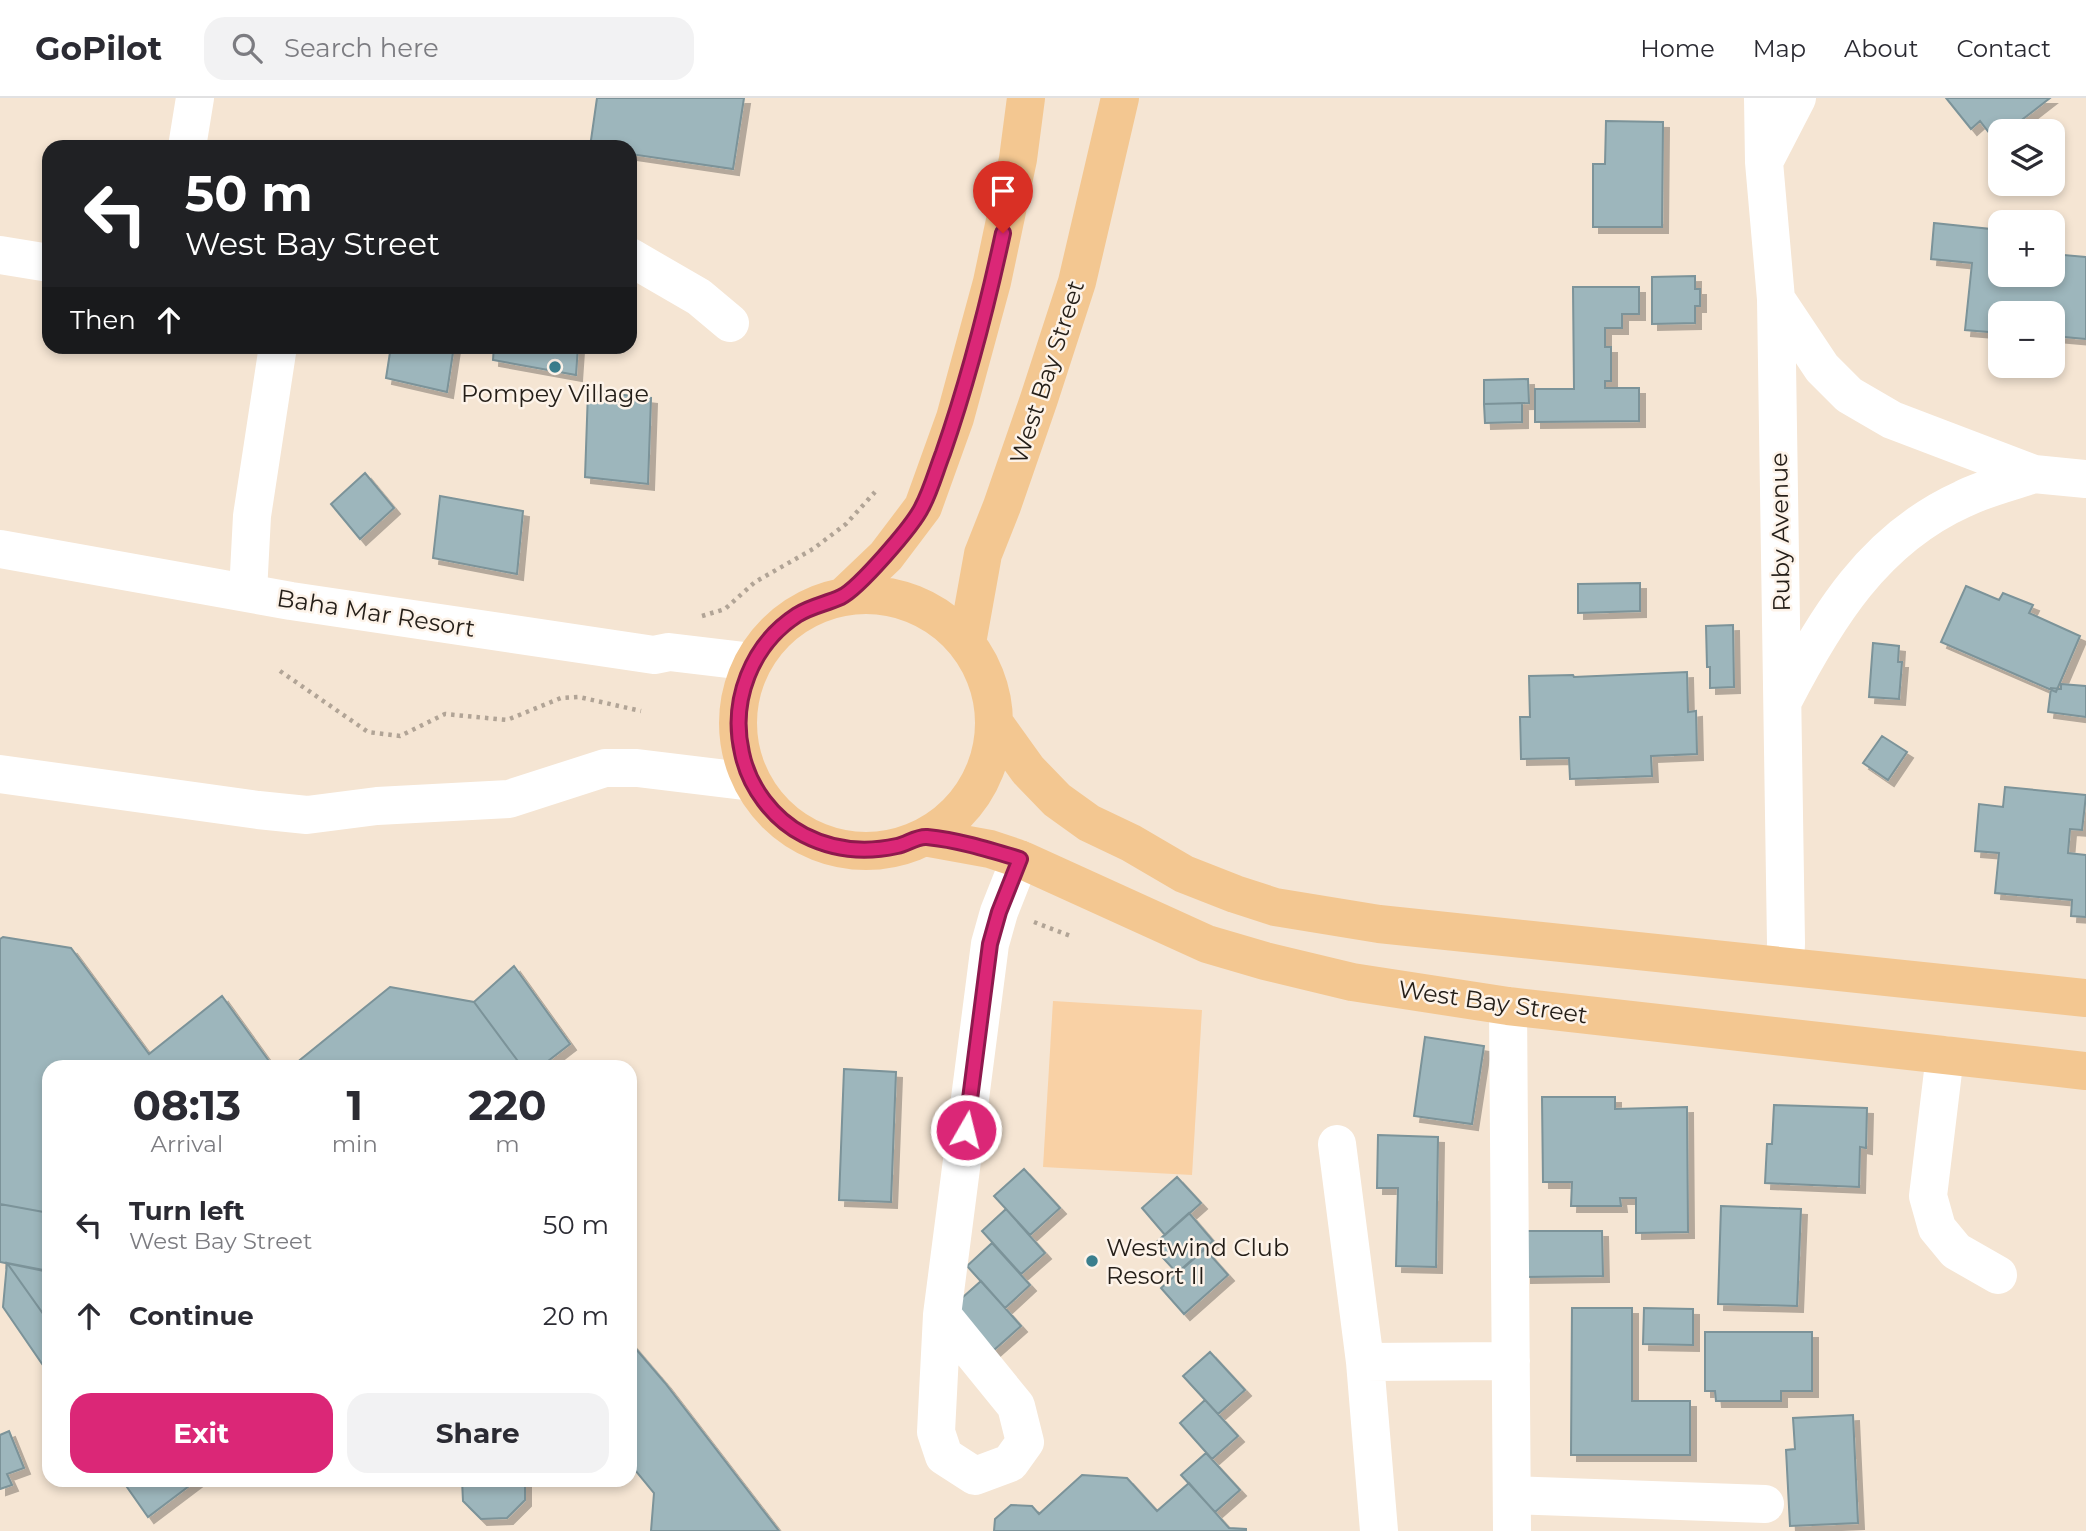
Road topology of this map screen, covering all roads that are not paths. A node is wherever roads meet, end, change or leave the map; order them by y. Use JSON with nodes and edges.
{"nodes":[{"id":1,"x":195,"y":98,"type":"edge"},
{"id":2,"x":1026,"y":98,"type":"edge"},
{"id":3,"x":1120,"y":98,"type":"edge"},
{"id":4,"x":1763,"y":98,"type":"edge"},
{"id":5,"x":1797,"y":98,"type":"edge"},
{"id":6,"x":188,"y":140,"type":"edge"},
{"id":7,"x":1764,"y":162,"type":"junction"},
{"id":8,"x":0,"y":255,"type":"edge"},
{"id":9,"x":637,"y":261,"type":"edge"},
{"id":10,"x":42,"y":262,"type":"edge"},
{"id":11,"x":1776,"y":299,"type":"junction"},
{"id":12,"x":730,"y":323,"type":"dead end"},
{"id":13,"x":277,"y":354,"type":"edge"},
{"id":14,"x":2034,"y":474,"type":"junction"},
{"id":15,"x":2086,"y":479,"type":"edge"},
{"id":16,"x":0,"y":549,"type":"edge"},
{"id":17,"x":248,"y":592,"type":"junction"},
{"id":18,"x":843,"y":597,"type":"junction"},
{"id":19,"x":967,"y":643,"type":"junction"},
{"id":20,"x":753,"y":662,"type":"junction"},
{"id":21,"x":1782,"y":703,"type":"junction"},
{"id":22,"x":995,"y":724,"type":"junction"},
{"id":23,"x":0,"y":774,"type":"edge"},
{"id":24,"x":752,"y":782,"type":"junction"},
{"id":25,"x":924,"y":837,"type":"junction"},
{"id":26,"x":1020,"y":859,"type":"junction"},
{"id":27,"x":1785,"y":966,"type":"junction"},
{"id":28,"x":2086,"y":999,"type":"edge"},
{"id":29,"x":1508,"y":1006,"type":"junction"},
{"id":30,"x":1945,"y":1055,"type":"junction"},
{"id":31,"x":2086,"y":1071,"type":"edge"},
{"id":32,"x":1337,"y":1144,"type":"dead end"},
{"id":33,"x":1998,"y":1275,"type":"dead end"},
{"id":34,"x":942,"y":1315,"type":"dead end"},
{"id":35,"x":1511,"y":1361,"type":"junction"},
{"id":36,"x":1365,"y":1362,"type":"junction"},
{"id":37,"x":1765,"y":1504,"type":"dead end"},
{"id":38,"x":1512,"y":1513,"type":"edge"},
{"id":39,"x":1379,"y":1531,"type":"edge"}],
"edges":[{"from":1,"to":6,"type":"street"},
{"from":2,"to":18,"type":"main road"},
{"from":3,"to":19,"type":"main road","name":"West Bay Street"},
{"from":4,"to":7,"type":"street","name":"Ruby Avenue"},
{"from":5,"to":7,"type":"street"},
{"from":7,"to":11,"type":"street","name":"Ruby Avenue"},
{"from":8,"to":10,"type":"street"},
{"from":9,"to":12,"type":"street"},
{"from":11,"to":14,"type":"street"},
{"from":11,"to":21,"type":"street","name":"Ruby Avenue"},
{"from":13,"to":17,"type":"street"},
{"from":14,"to":15,"type":"street"},
{"from":14,"to":21,"type":"street"},
{"from":16,"to":17,"type":"street","name":"Baha Mar Resort"},
{"from":17,"to":20,"type":"street","name":"Baha Mar Resort"},
{"from":18,"to":19,"type":"main road"},
{"from":18,"to":20,"type":"main road"},
{"from":19,"to":22,"type":"main road"},
{"from":20,"to":24,"type":"main road"},
{"from":21,"to":27,"type":"street","name":"Ruby Avenue"},
{"from":22,"to":25,"type":"main road"},
{"from":22,"to":27,"type":"main road"},
{"from":23,"to":24,"type":"street"},
{"from":24,"to":25,"type":"main road"},
{"from":25,"to":26,"type":"main road","name":"West Bay Street"},
{"from":26,"to":29,"type":"main road","name":"West Bay Street"},
{"from":26,"to":34,"type":"street"},
{"from":27,"to":28,"type":"main road"},
{"from":29,"to":30,"type":"main road","name":"West Bay Street"},
{"from":29,"to":35,"type":"street"},
{"from":30,"to":31,"type":"main road","name":"West Bay Street"},
{"from":30,"to":33,"type":"street"},
{"from":32,"to":36,"type":"street"},
{"from":35,"to":36,"type":"street"},
{"from":35,"to":38,"type":"street"},
{"from":36,"to":39,"type":"street"},
{"from":37,"to":38,"type":"street"}]}
